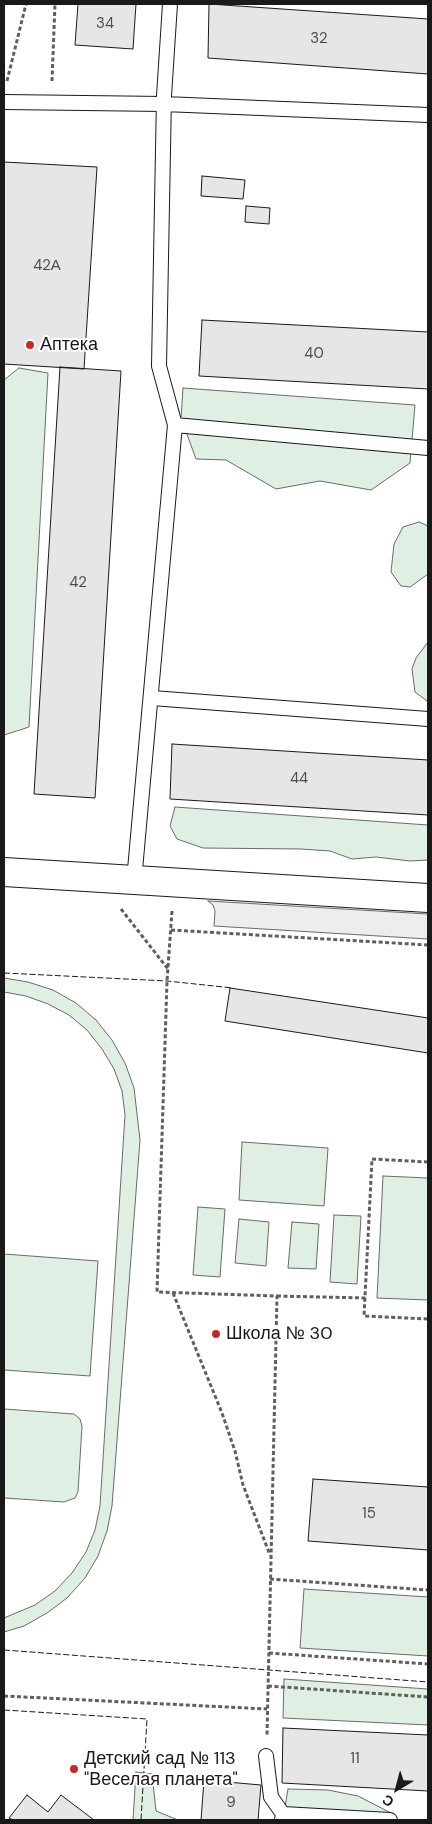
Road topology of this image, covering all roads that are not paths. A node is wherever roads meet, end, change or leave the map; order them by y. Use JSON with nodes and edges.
{"nodes":[{"id":1,"x":170,"y":4,"type":"edge"},
{"id":2,"x":5,"y":102,"type":"edge"},
{"id":3,"x":164,"y":104,"type":"junction"},
{"id":4,"x":428,"y":115,"type":"edge"},
{"id":5,"x":175,"y":425,"type":"junction"},
{"id":6,"x":428,"y":448,"type":"edge"},
{"id":7,"x":152,"y":698,"type":"junction"},
{"id":8,"x":428,"y":720,"type":"edge"},
{"id":9,"x":4,"y":872,"type":"edge"},
{"id":10,"x":134,"y":881,"type":"junction"},
{"id":11,"x":428,"y":898,"type":"edge"},
{"id":12,"x":266,"y":1756,"type":"road end"},
{"id":13,"x":283,"y":1817,"type":"edge"},
{"id":14,"x":390,"y":1820,"type":"edge"}],
"edges":[{"from":1,"to":3,"type":"lane"},
{"from":2,"to":3,"type":"lane"},
{"from":3,"to":4,"type":"lane"},
{"from":3,"to":5,"type":"lane"},
{"from":5,"to":6,"type":"lane"},
{"from":5,"to":7,"type":"lane"},
{"from":7,"to":8,"type":"lane"},
{"from":7,"to":10,"type":"lane"},
{"from":9,"to":10,"type":"street"},
{"from":10,"to":11,"type":"street"},
{"from":12,"to":13,"type":"lane"},
{"from":13,"to":14,"type":"lane"}]}
